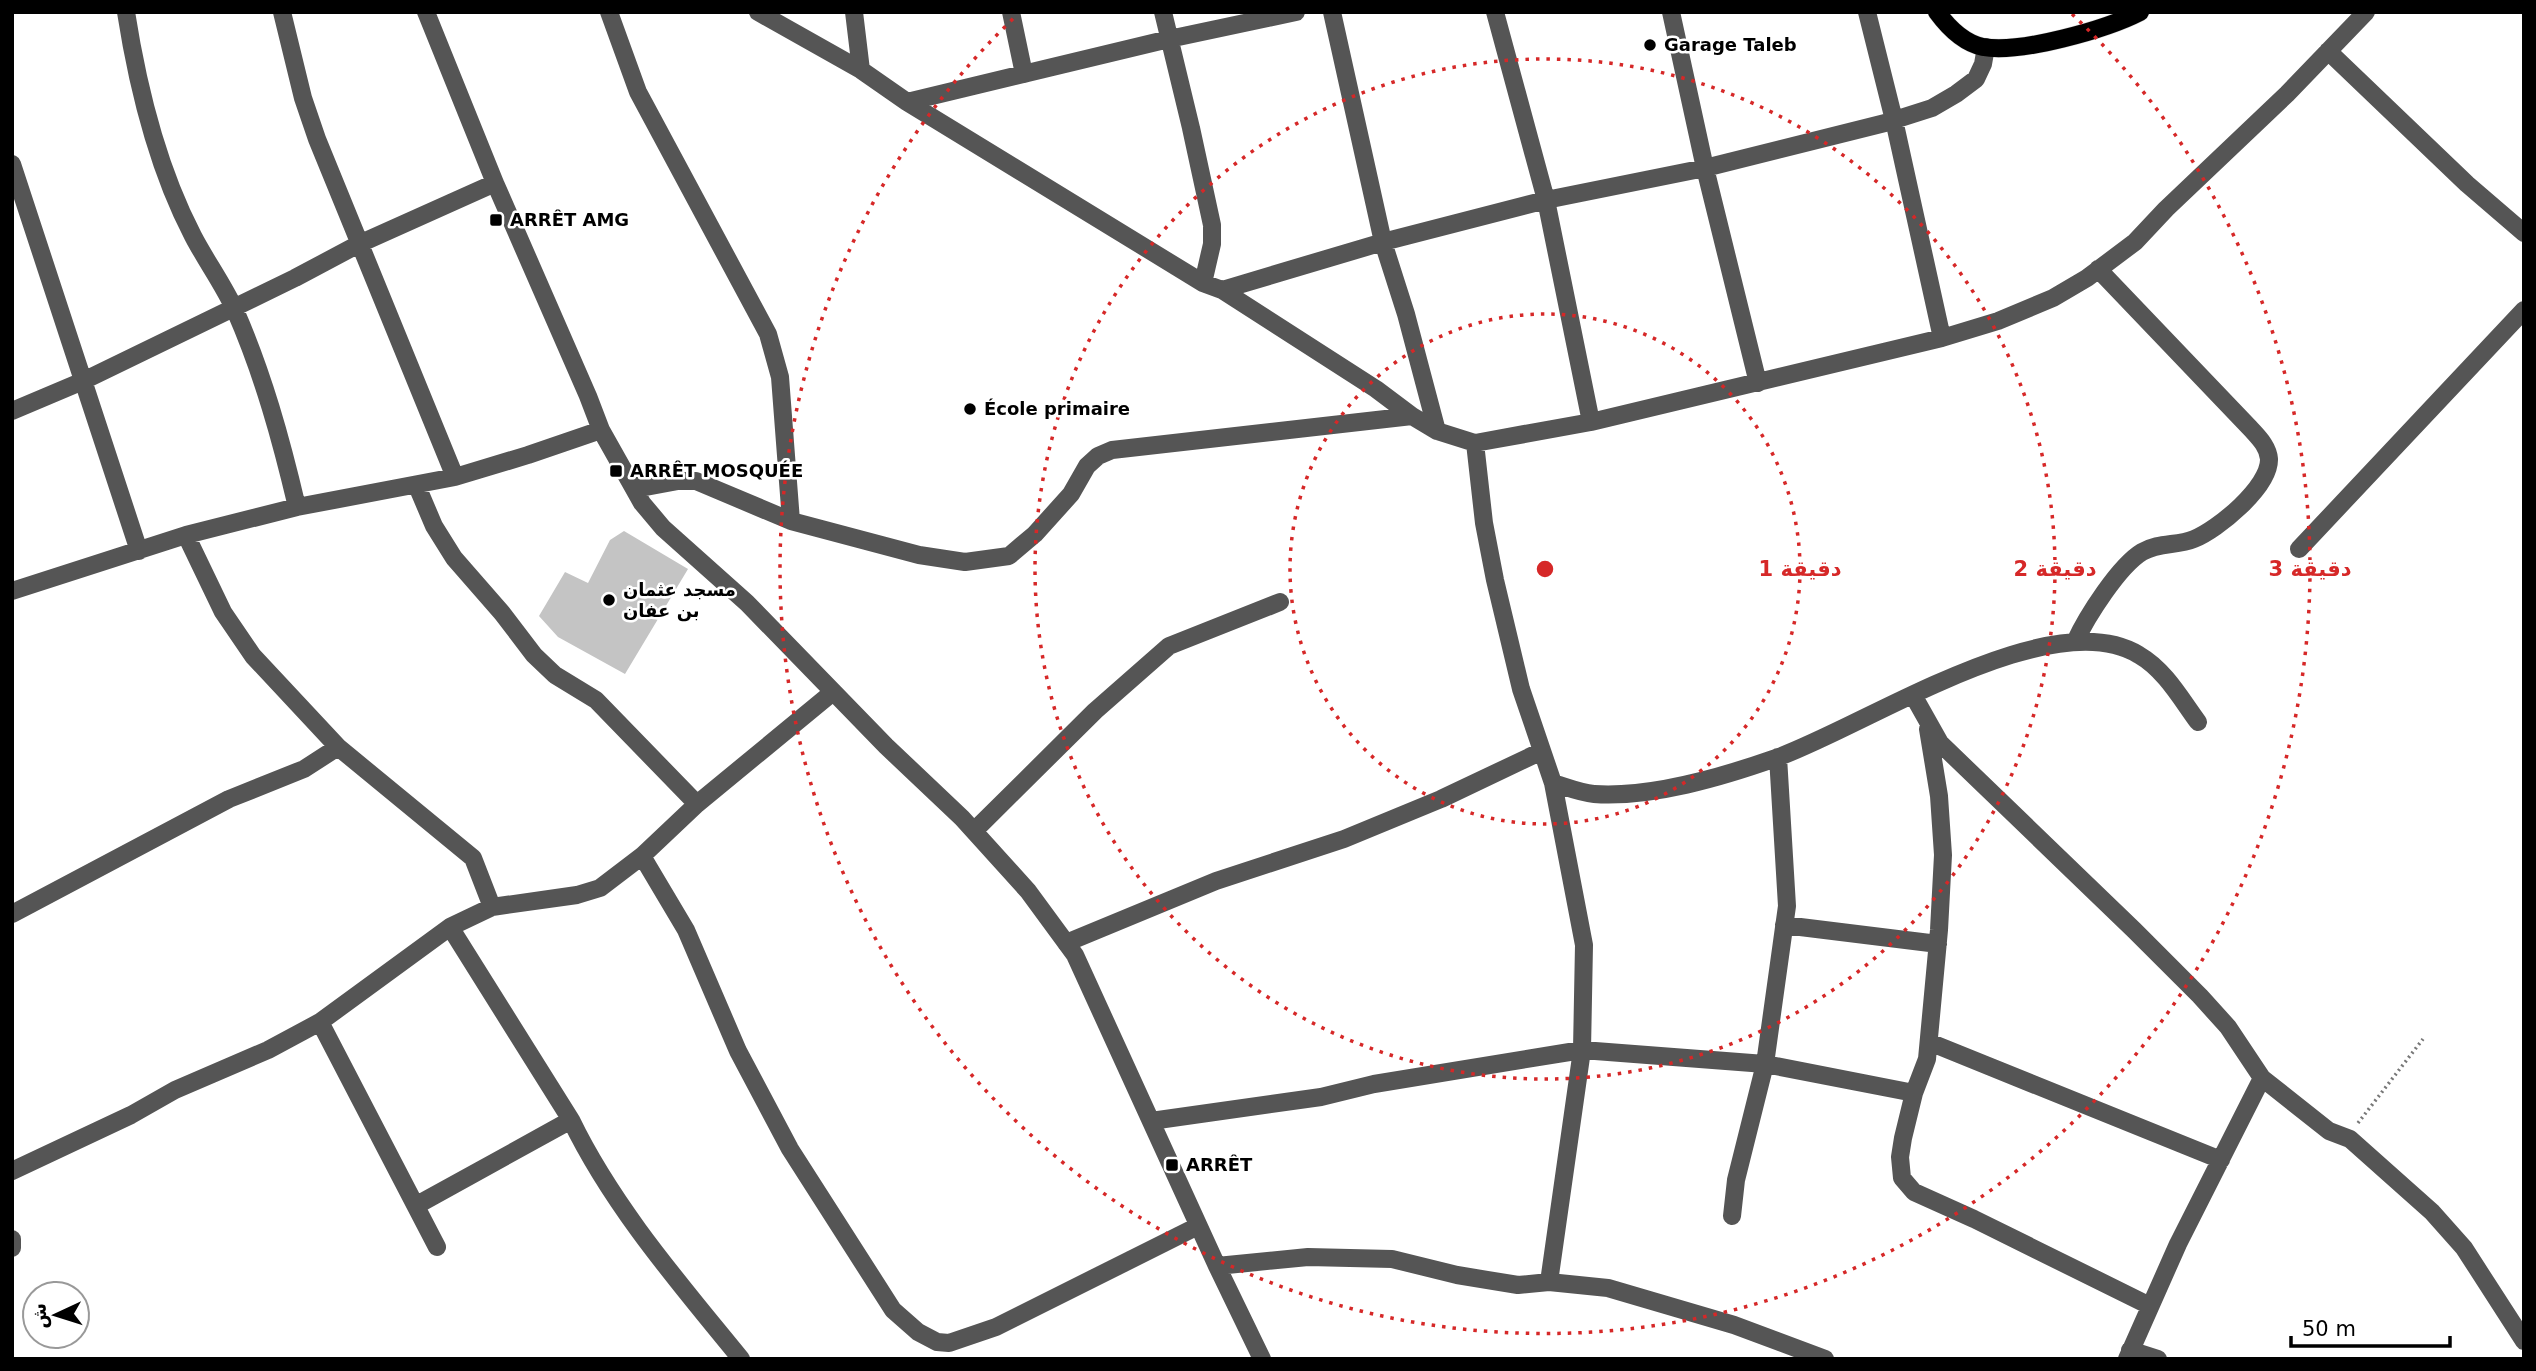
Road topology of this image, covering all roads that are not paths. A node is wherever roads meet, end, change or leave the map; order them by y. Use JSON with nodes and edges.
{"nodes":[{"id":1,"x":126,"y":12,"type":"edge"},
{"id":2,"x":282,"y":12,"type":"edge"},
{"id":3,"x":426,"y":12,"type":"edge"},
{"id":4,"x":609,"y":12,"type":"edge"},
{"id":5,"x":758,"y":12,"type":"edge"},
{"id":6,"x":854,"y":12,"type":"edge"},
{"id":7,"x":1011,"y":12,"type":"edge"},
{"id":8,"x":1163,"y":12,"type":"edge"},
{"id":9,"x":1296,"y":12,"type":"edge"},
{"id":10,"x":1332,"y":12,"type":"edge"},
{"id":11,"x":1495,"y":12,"type":"edge"},
{"id":12,"x":1671,"y":12,"type":"edge"},
{"id":13,"x":1867,"y":12,"type":"edge"},
{"id":14,"x":1937,"y":12,"type":"edge"},
{"id":15,"x":2140,"y":12,"type":"edge"},
{"id":16,"x":2366,"y":12,"type":"edge"},
{"id":17,"x":1169,"y":39,"type":"junction"},
{"id":18,"x":1986,"y":47,"type":"junction"},
{"id":19,"x":2328,"y":51,"type":"junction"},
{"id":20,"x":861,"y":70,"type":"junction"},
{"id":21,"x":1024,"y":74,"type":"junction"},
{"id":22,"x":907,"y":102,"type":"junction"},
{"id":23,"x":1894,"y":120,"type":"junction"},
{"id":24,"x":12,"y":164,"type":"edge"},
{"id":25,"x":1705,"y":168,"type":"junction"},
{"id":26,"x":495,"y":183,"type":"junction"},
{"id":27,"x":1546,"y":200,"type":"junction"},
{"id":28,"x":2524,"y":233,"type":"edge"},
{"id":29,"x":1383,"y":242,"type":"junction"},
{"id":30,"x":359,"y":244,"type":"junction"},
{"id":31,"x":2098,"y":269,"type":"junction"},
{"id":32,"x":1203,"y":283,"type":"junction"},
{"id":33,"x":1222,"y":290,"type":"junction"},
{"id":34,"x":234,"y":307,"type":"junction"},
{"id":35,"x":2524,"y":310,"type":"edge"},
{"id":36,"x":1942,"y":338,"type":"junction"},
{"id":37,"x":83,"y":381,"type":"junction"},
{"id":38,"x":1758,"y":383,"type":"junction"},
{"id":39,"x":12,"y":411,"type":"edge"},
{"id":40,"x":1412,"y":416,"type":"junction"},
{"id":41,"x":1591,"y":422,"type":"junction"},
{"id":42,"x":601,"y":430,"type":"junction"},
{"id":43,"x":1437,"y":431,"type":"junction"},
{"id":44,"x":1475,"y":443,"type":"junction"},
{"id":45,"x":455,"y":477,"type":"junction"},
{"id":46,"x":417,"y":486,"type":"junction"},
{"id":47,"x":635,"y":489,"type":"junction"},
{"id":48,"x":297,"y":507,"type":"junction"},
{"id":49,"x":791,"y":521,"type":"junction"},
{"id":50,"x":186,"y":535,"type":"junction"},
{"id":51,"x":2298,"y":549,"type":"dead end"},
{"id":52,"x":139,"y":551,"type":"junction"},
{"id":53,"x":12,"y":591,"type":"edge"},
{"id":54,"x":1280,"y":602,"type":"dead end"},
{"id":55,"x":2075,"y":642,"type":"junction"},
{"id":56,"x":833,"y":692,"type":"junction"},
{"id":57,"x":1913,"y":695,"type":"junction"},
{"id":58,"x":2198,"y":722,"type":"dead end"},
{"id":59,"x":1927,"y":723,"type":"junction"},
{"id":60,"x":338,"y":747,"type":"junction"},
{"id":61,"x":1542,"y":751,"type":"junction"},
{"id":62,"x":1778,"y":757,"type":"junction"},
{"id":63,"x":1553,"y":783,"type":"junction"},
{"id":64,"x":697,"y":804,"type":"junction"},
{"id":65,"x":974,"y":831,"type":"junction"},
{"id":66,"x":642,"y":856,"type":"junction"},
{"id":67,"x":492,"y":907,"type":"junction"},
{"id":68,"x":12,"y":914,"type":"edge"},
{"id":69,"x":1784,"y":925,"type":"junction"},
{"id":70,"x":450,"y":927,"type":"junction"},
{"id":71,"x":1066,"y":943,"type":"junction"},
{"id":72,"x":1938,"y":944,"type":"junction"},
{"id":73,"x":320,"y":1022,"type":"junction"},
{"id":74,"x":1929,"y":1042,"type":"junction"},
{"id":75,"x":1582,"y":1050,"type":"junction"},
{"id":76,"x":1765,"y":1064,"type":"junction"},
{"id":77,"x":2263,"y":1078,"type":"junction"},
{"id":78,"x":1914,"y":1093,"type":"junction"},
{"id":79,"x":571,"y":1120,"type":"junction"},
{"id":80,"x":1151,"y":1121,"type":"junction"},
{"id":81,"x":2221,"y":1160,"type":"junction"},
{"id":82,"x":12,"y":1171,"type":"edge"},
{"id":83,"x":417,"y":1205,"type":"junction"},
{"id":84,"x":1732,"y":1216,"type":"dead end"},
{"id":85,"x":1198,"y":1226,"type":"junction"},
{"id":86,"x":12,"y":1240,"type":"edge"},
{"id":87,"x":437,"y":1247,"type":"dead end"},
{"id":88,"x":12,"y":1248,"type":"edge"},
{"id":89,"x":1217,"y":1266,"type":"junction"},
{"id":90,"x":1549,"y":1282,"type":"junction"},
{"id":91,"x":2150,"y":1306,"type":"junction"},
{"id":92,"x":2524,"y":1341,"type":"edge"},
{"id":93,"x":2129,"y":1354,"type":"edge"},
{"id":94,"x":741,"y":1359,"type":"edge"},
{"id":95,"x":1262,"y":1359,"type":"edge"},
{"id":96,"x":1825,"y":1359,"type":"edge"},
{"id":97,"x":2158,"y":1359,"type":"edge"}],
"edges":[{"from":1,"to":34,"type":"street"},
{"from":2,"to":30,"type":"street"},
{"from":3,"to":26,"type":"street"},
{"from":4,"to":49,"type":"street"},
{"from":5,"to":20,"type":"street"},
{"from":6,"to":20,"type":"street"},
{"from":7,"to":21,"type":"street"},
{"from":8,"to":17,"type":"street"},
{"from":9,"to":17,"type":"street"},
{"from":10,"to":29,"type":"street"},
{"from":11,"to":27,"type":"street"},
{"from":12,"to":25,"type":"street"},
{"from":13,"to":23,"type":"street"},
{"from":14,"to":18,"type":"main road"},
{"from":15,"to":18,"type":"main road"},
{"from":16,"to":19,"type":"street"},
{"from":17,"to":21,"type":"street"},
{"from":17,"to":32,"type":"street"},
{"from":18,"to":23,"type":"street"},
{"from":19,"to":28,"type":"street"},
{"from":19,"to":31,"type":"street"},
{"from":20,"to":22,"type":"street"},
{"from":21,"to":22,"type":"street"},
{"from":22,"to":32,"type":"street"},
{"from":23,"to":25,"type":"street"},
{"from":23,"to":36,"type":"street"},
{"from":24,"to":37,"type":"street"},
{"from":25,"to":27,"type":"street"},
{"from":25,"to":38,"type":"street"},
{"from":26,"to":30,"type":"street"},
{"from":26,"to":42,"type":"street"},
{"from":27,"to":29,"type":"street"},
{"from":27,"to":41,"type":"street"},
{"from":29,"to":33,"type":"street"},
{"from":29,"to":43,"type":"street"},
{"from":30,"to":34,"type":"street"},
{"from":30,"to":45,"type":"street"},
{"from":31,"to":36,"type":"street"},
{"from":31,"to":55,"type":"street"},
{"from":32,"to":33,"type":"street"},
{"from":33,"to":40,"type":"street"},
{"from":34,"to":37,"type":"street"},
{"from":34,"to":48,"type":"street"},
{"from":35,"to":51,"type":"street"},
{"from":36,"to":38,"type":"street"},
{"from":37,"to":39,"type":"street"},
{"from":37,"to":52,"type":"street"},
{"from":38,"to":41,"type":"street"},
{"from":40,"to":43,"type":"street"},
{"from":40,"to":49,"type":"street"},
{"from":41,"to":44,"type":"street"},
{"from":42,"to":45,"type":"street"},
{"from":42,"to":47,"type":"street"},
{"from":43,"to":44,"type":"street"},
{"from":44,"to":61,"type":"street"},
{"from":45,"to":46,"type":"street"},
{"from":46,"to":48,"type":"street"},
{"from":46,"to":64,"type":"street"},
{"from":47,"to":49,"type":"street"},
{"from":47,"to":56,"type":"street"},
{"from":48,"to":50,"type":"street"},
{"from":50,"to":52,"type":"street"},
{"from":50,"to":60,"type":"street"},
{"from":52,"to":53,"type":"street"},
{"from":54,"to":65,"type":"street"},
{"from":55,"to":57,"type":"street"},
{"from":55,"to":58,"type":"street"},
{"from":56,"to":64,"type":"street"},
{"from":56,"to":65,"type":"street"},
{"from":57,"to":59,"type":"street"},
{"from":57,"to":62,"type":"street"},
{"from":59,"to":72,"type":"street"},
{"from":59,"to":77,"type":"street"},
{"from":60,"to":67,"type":"street"},
{"from":60,"to":68,"type":"street"},
{"from":61,"to":63,"type":"street"},
{"from":61,"to":71,"type":"street"},
{"from":62,"to":63,"type":"street"},
{"from":62,"to":69,"type":"street"},
{"from":63,"to":75,"type":"street"},
{"from":64,"to":66,"type":"street"},
{"from":65,"to":71,"type":"street"},
{"from":66,"to":67,"type":"street"},
{"from":66,"to":85,"type":"street"},
{"from":67,"to":70,"type":"street"},
{"from":69,"to":72,"type":"street"},
{"from":69,"to":76,"type":"street"},
{"from":70,"to":73,"type":"street"},
{"from":70,"to":79,"type":"street"},
{"from":71,"to":80,"type":"street"},
{"from":72,"to":74,"type":"street"},
{"from":73,"to":82,"type":"street"},
{"from":73,"to":83,"type":"street"},
{"from":74,"to":78,"type":"street"},
{"from":74,"to":81,"type":"street"},
{"from":75,"to":76,"type":"street"},
{"from":75,"to":80,"type":"street"},
{"from":75,"to":90,"type":"street"},
{"from":76,"to":78,"type":"street"},
{"from":76,"to":84,"type":"street"},
{"from":77,"to":81,"type":"street"},
{"from":77,"to":92,"type":"street"},
{"from":78,"to":91,"type":"street"},
{"from":79,"to":83,"type":"street"},
{"from":79,"to":94,"type":"street"},
{"from":80,"to":85,"type":"street"},
{"from":81,"to":91,"type":"street"},
{"from":83,"to":87,"type":"street"},
{"from":85,"to":89,"type":"street"},
{"from":86,"to":88,"type":"street"},
{"from":89,"to":90,"type":"street"},
{"from":89,"to":95,"type":"street"},
{"from":90,"to":96,"type":"street"},
{"from":91,"to":93,"type":"street"},
{"from":93,"to":97,"type":"street"}]}
